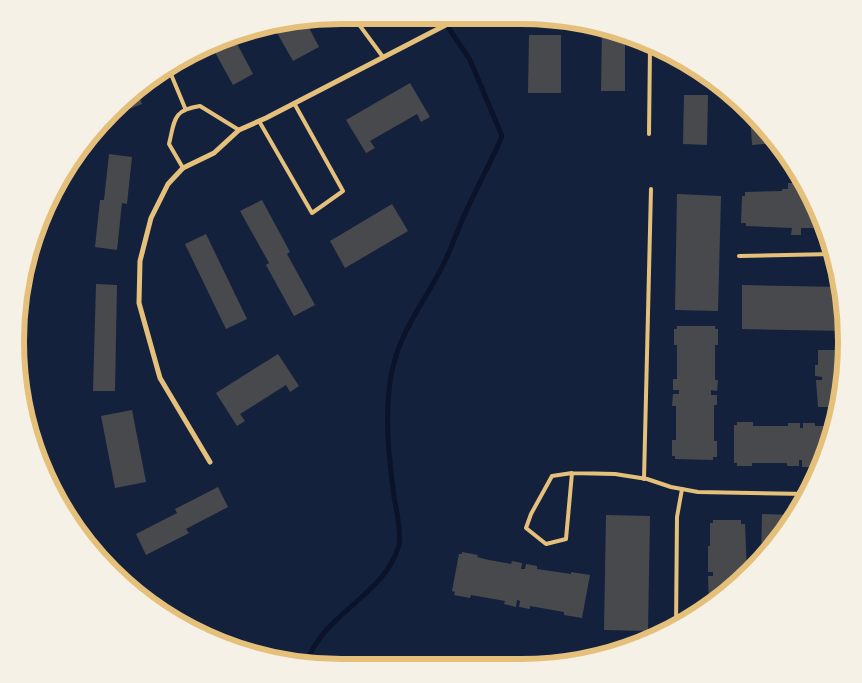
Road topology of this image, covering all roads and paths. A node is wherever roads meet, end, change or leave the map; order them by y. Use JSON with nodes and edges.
{"nodes":[{"id":1,"x":359,"y":24,"type":"edge"},
{"id":2,"x":447,"y":24,"type":"edge"},
{"id":3,"x":650,"y":52,"type":"edge"},
{"id":4,"x":383,"y":57,"type":"junction"},
{"id":5,"x":171,"y":74,"type":"edge"},
{"id":6,"x":294,"y":103,"type":"junction"},
{"id":7,"x":184,"y":108,"type":"junction"},
{"id":8,"x":260,"y":121,"type":"junction"},
{"id":9,"x":239,"y":130,"type":"junction"},
{"id":10,"x":649,"y":134,"type":"dead end"},
{"id":11,"x":182,"y":168,"type":"junction"},
{"id":12,"x":651,"y":189,"type":"dead end"},
{"id":13,"x":826,"y":254,"type":"edge"},
{"id":14,"x":739,"y":256,"type":"dead end"},
{"id":15,"x":210,"y":462,"type":"dead end"},
{"id":16,"x":572,"y":473,"type":"junction"},
{"id":17,"x":644,"y":479,"type":"junction"},
{"id":18,"x":682,"y":489,"type":"junction"},
{"id":19,"x":799,"y":494,"type":"edge"},
{"id":20,"x":676,"y":618,"type":"edge"}],
"edges":[{"from":1,"to":4,"type":"lane"},
{"from":2,"to":4,"type":"street"},
{"from":3,"to":10,"type":"lane"},
{"from":4,"to":6,"type":"street"},
{"from":5,"to":7,"type":"lane"},
{"from":6,"to":8,"type":"street"},
{"from":6,"to":8,"type":"lane"},
{"from":7,"to":9,"type":"lane"},
{"from":7,"to":11,"type":"lane"},
{"from":8,"to":9,"type":"street"},
{"from":9,"to":11,"type":"street"},
{"from":11,"to":15,"type":"street"},
{"from":12,"to":17,"type":"lane"},
{"from":13,"to":14,"type":"lane"},
{"from":16,"to":16,"type":"lane"},
{"from":16,"to":17,"type":"lane"},
{"from":17,"to":18,"type":"lane"},
{"from":18,"to":19,"type":"lane"},
{"from":18,"to":20,"type":"lane"}]}
